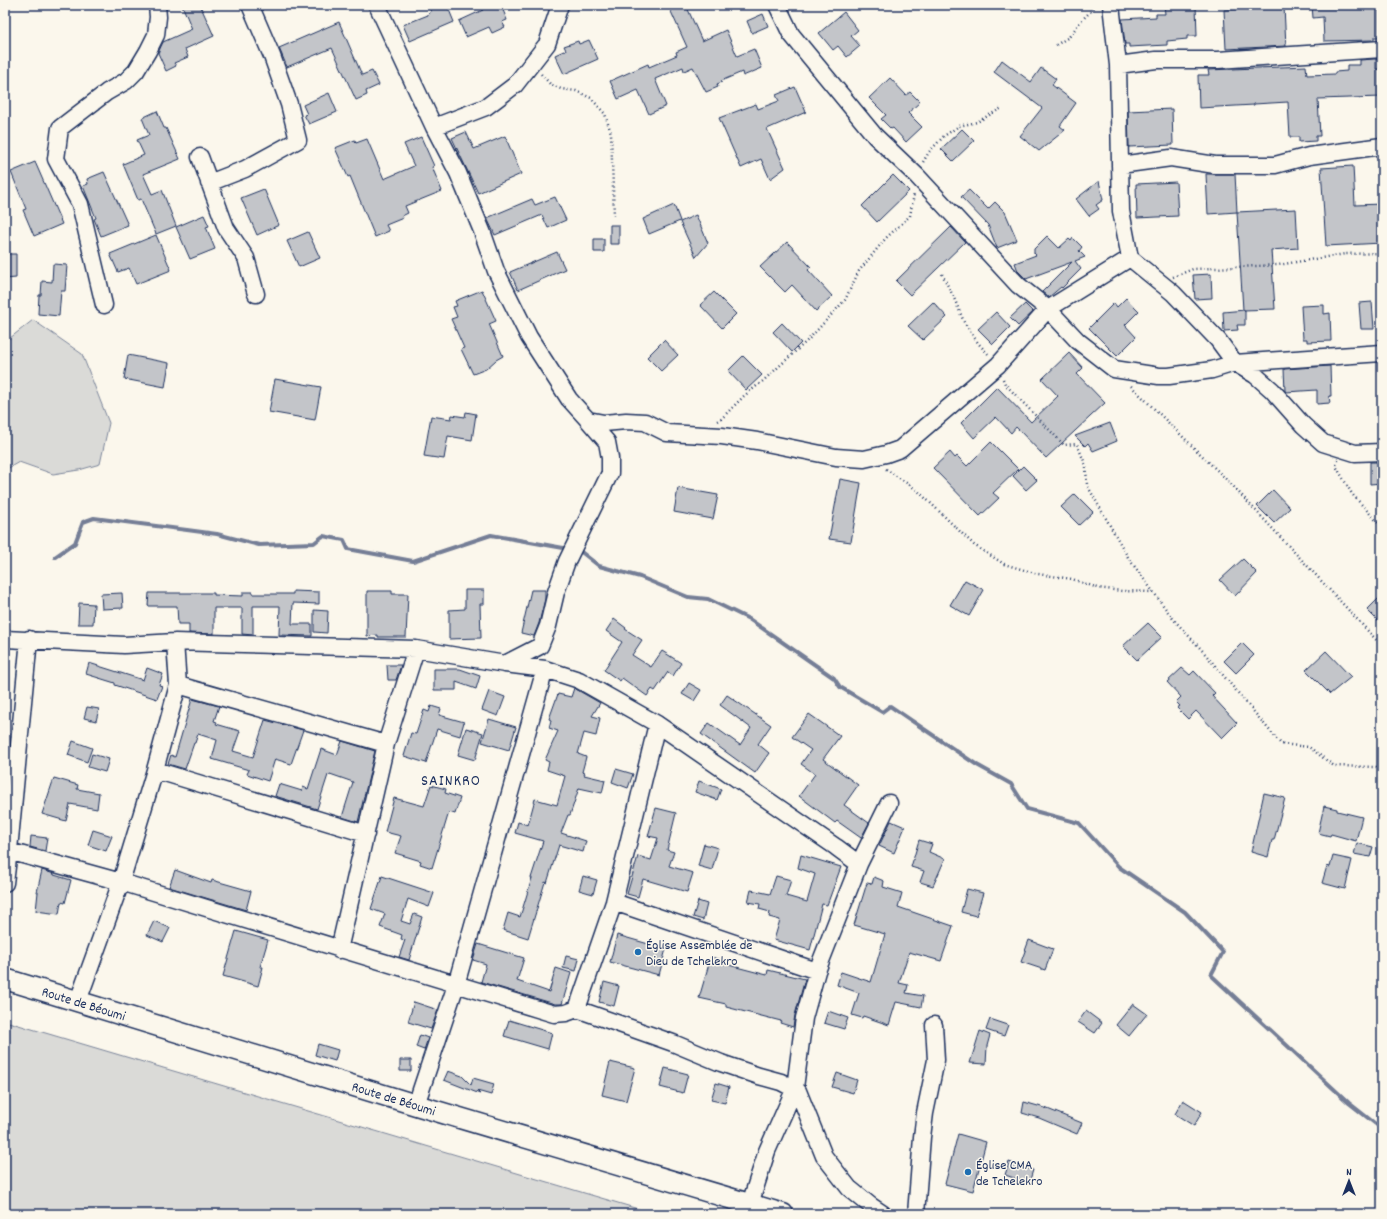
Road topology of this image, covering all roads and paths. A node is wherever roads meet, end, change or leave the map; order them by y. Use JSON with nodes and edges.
{"nodes":[{"id":1,"x":157,"y":5,"type":"edge"},
{"id":2,"x":250,"y":5,"type":"edge"},
{"id":3,"x":377,"y":5,"type":"edge"},
{"id":4,"x":560,"y":5,"type":"edge"},
{"id":5,"x":777,"y":5,"type":"edge"},
{"id":6,"x":1097,"y":5,"type":"edge"},
{"id":7,"x":1111,"y":5,"type":"edge"},
{"id":8,"x":1056,"y":45,"type":"dead end"},
{"id":9,"x":1382,"y":49,"type":"edge"},
{"id":10,"x":532,"y":64,"type":"junction"},
{"id":11,"x":1118,"y":65,"type":"junction"},
{"id":12,"x":1002,"y":108,"type":"dead end"},
{"id":13,"x":434,"y":127,"type":"junction"},
{"id":14,"x":1382,"y":146,"type":"edge"},
{"id":15,"x":200,"y":157,"type":"dead end"},
{"id":16,"x":1120,"y":165,"type":"junction"},
{"id":17,"x":917,"y":176,"type":"junction"},
{"id":18,"x":209,"y":183,"type":"junction"},
{"id":19,"x":614,"y":216,"type":"dead end"},
{"id":20,"x":1382,"y":253,"type":"edge"},
{"id":21,"x":1130,"y":258,"type":"junction"},
{"id":22,"x":942,"y":274,"type":"dead end"},
{"id":23,"x":1160,"y":282,"type":"junction"},
{"id":24,"x":256,"y":294,"type":"dead end"},
{"id":25,"x":104,"y":305,"type":"dead end"},
{"id":26,"x":1048,"y":309,"type":"junction"},
{"id":27,"x":1382,"y":353,"type":"edge"},
{"id":28,"x":1235,"y":363,"type":"junction"},
{"id":29,"x":998,"y":365,"type":"junction"},
{"id":30,"x":1114,"y":369,"type":"junction"},
{"id":31,"x":588,"y":420,"type":"junction"},
{"id":32,"x":715,"y":422,"type":"dead end"},
{"id":33,"x":1338,"y":448,"type":"junction"},
{"id":34,"x":1382,"y":452,"type":"edge"},
{"id":35,"x":864,"y":458,"type":"junction"},
{"id":36,"x":1382,"y":528,"type":"edge"},
{"id":37,"x":1154,"y":592,"type":"junction"},
{"id":38,"x":5,"y":639,"type":"edge"},
{"id":39,"x":29,"y":639,"type":"junction"},
{"id":40,"x":175,"y":642,"type":"junction"},
{"id":41,"x":1382,"y":646,"type":"edge"},
{"id":42,"x":416,"y":649,"type":"junction"},
{"id":43,"x":505,"y":664,"type":"junction"},
{"id":44,"x":545,"y":669,"type":"junction"},
{"id":45,"x":178,"y":685,"type":"junction"},
{"id":46,"x":657,"y":724,"type":"junction"},
{"id":47,"x":386,"y":744,"type":"junction"},
{"id":48,"x":1382,"y":769,"type":"edge"},
{"id":49,"x":155,"y":770,"type":"junction"},
{"id":50,"x":889,"y":803,"type":"dead end"},
{"id":51,"x":366,"y":834,"type":"junction"},
{"id":52,"x":7,"y":850,"type":"edge"},
{"id":53,"x":859,"y":864,"type":"junction"},
{"id":54,"x":121,"y":882,"type":"junction"},
{"id":55,"x":5,"y":883,"type":"edge"},
{"id":56,"x":614,"y":902,"type":"junction"},
{"id":57,"x":339,"y":950,"type":"junction"},
{"id":58,"x":817,"y":971,"type":"junction"},
{"id":59,"x":5,"y":979,"type":"edge"},
{"id":60,"x":456,"y":985,"type":"junction"},
{"id":61,"x":78,"y":1000,"type":"junction"},
{"id":62,"x":577,"y":1009,"type":"junction"},
{"id":63,"x":934,"y":1025,"type":"dead end"},
{"id":64,"x":795,"y":1088,"type":"junction"},
{"id":65,"x":416,"y":1105,"type":"junction"},
{"id":66,"x":750,"y":1204,"type":"junction"},
{"id":67,"x":783,"y":1214,"type":"edge"},
{"id":68,"x":883,"y":1214,"type":"edge"},
{"id":69,"x":916,"y":1214,"type":"edge"}],
"edges":[{"from":1,"to":25,"type":"street"},
{"from":2,"to":18,"type":"street"},
{"from":3,"to":13,"type":"street"},
{"from":4,"to":10,"type":"street"},
{"from":5,"to":17,"type":"street"},
{"from":6,"to":8,"type":"path"},
{"from":7,"to":11,"type":"street"},
{"from":9,"to":11,"type":"street"},
{"from":10,"to":13,"type":"street"},
{"from":10,"to":19,"type":"path"},
{"from":11,"to":16,"type":"street"},
{"from":12,"to":17,"type":"path"},
{"from":13,"to":31,"type":"street"},
{"from":14,"to":16,"type":"street"},
{"from":15,"to":18,"type":"street"},
{"from":16,"to":21,"type":"street"},
{"from":17,"to":26,"type":"street"},
{"from":17,"to":32,"type":"path"},
{"from":18,"to":24,"type":"street"},
{"from":20,"to":23,"type":"path"},
{"from":21,"to":23,"type":"street"},
{"from":21,"to":26,"type":"street"},
{"from":22,"to":29,"type":"path"},
{"from":23,"to":28,"type":"street"},
{"from":26,"to":29,"type":"street"},
{"from":26,"to":30,"type":"street"},
{"from":27,"to":28,"type":"street"},
{"from":28,"to":30,"type":"street"},
{"from":28,"to":33,"type":"street"},
{"from":29,"to":35,"type":"street"},
{"from":29,"to":37,"type":"path"},
{"from":30,"to":41,"type":"path"},
{"from":31,"to":35,"type":"street"},
{"from":31,"to":43,"type":"street"},
{"from":33,"to":34,"type":"street"},
{"from":33,"to":36,"type":"path"},
{"from":35,"to":37,"type":"path"},
{"from":37,"to":48,"type":"path"},
{"from":38,"to":39,"type":"street"},
{"from":39,"to":40,"type":"street"},
{"from":39,"to":52,"type":"street"},
{"from":40,"to":42,"type":"street"},
{"from":40,"to":45,"type":"street"},
{"from":42,"to":43,"type":"street"},
{"from":42,"to":47,"type":"street"},
{"from":43,"to":44,"type":"street"},
{"from":44,"to":46,"type":"street"},
{"from":44,"to":60,"type":"street"},
{"from":45,"to":47,"type":"street"},
{"from":45,"to":49,"type":"street"},
{"from":46,"to":53,"type":"street"},
{"from":46,"to":56,"type":"street"},
{"from":47,"to":51,"type":"street"},
{"from":49,"to":51,"type":"street"},
{"from":49,"to":54,"type":"street"},
{"from":50,"to":53,"type":"street"},
{"from":51,"to":57,"type":"street"},
{"from":52,"to":54,"type":"street"},
{"from":52,"to":55,"type":"street"},
{"from":53,"to":58,"type":"street"},
{"from":54,"to":57,"type":"street"},
{"from":54,"to":61,"type":"street"},
{"from":56,"to":58,"type":"street"},
{"from":56,"to":62,"type":"street"},
{"from":57,"to":60,"type":"street"},
{"from":58,"to":64,"type":"street"},
{"from":59,"to":61,"type":"main road","name":"Route de Béoumi"},
{"from":60,"to":62,"type":"street"},
{"from":60,"to":65,"type":"street"},
{"from":61,"to":65,"type":"main road","name":"Route de Béoumi"},
{"from":62,"to":64,"type":"street"},
{"from":63,"to":69,"type":"street"},
{"from":64,"to":66,"type":"street"},
{"from":64,"to":68,"type":"street"},
{"from":65,"to":66,"type":"main road","name":"Route de Béoumi"},
{"from":66,"to":67,"type":"main road","name":"Route de Béoumi"}]}
